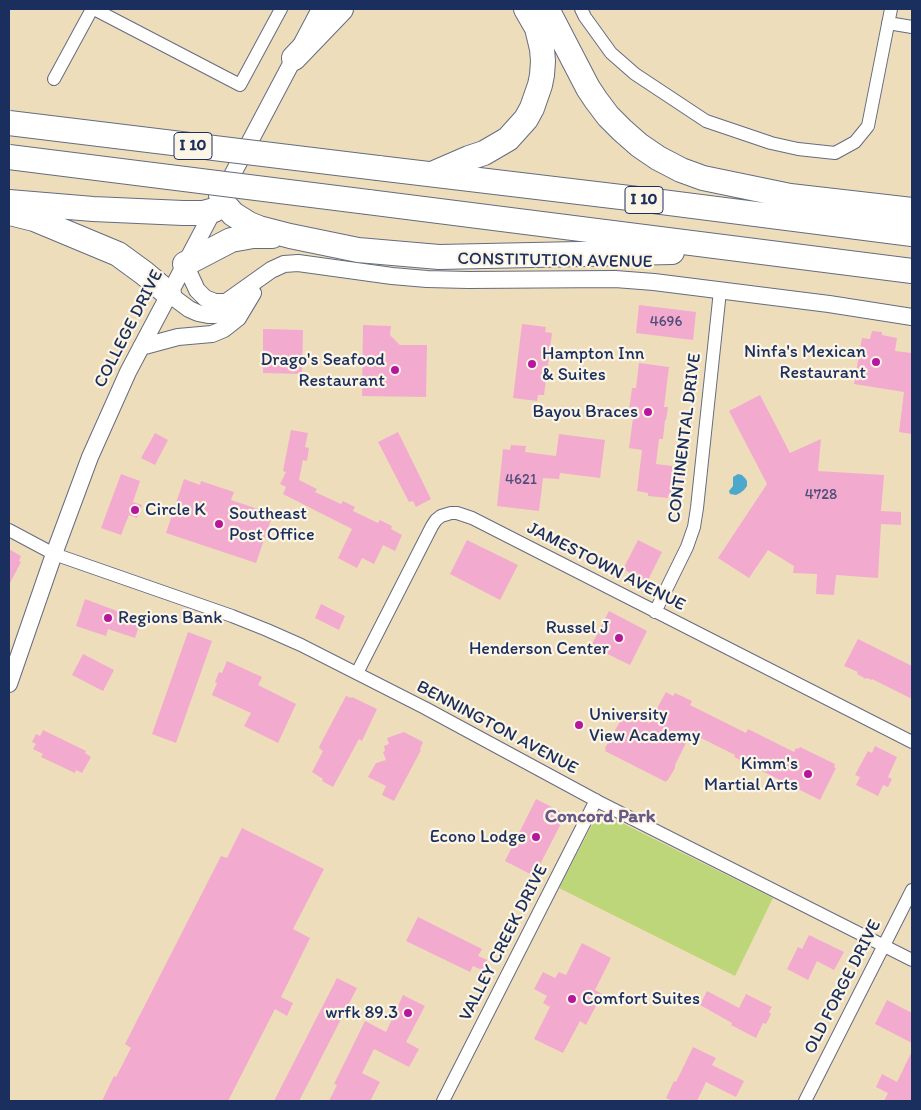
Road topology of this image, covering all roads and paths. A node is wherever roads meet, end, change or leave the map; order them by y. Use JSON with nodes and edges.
{"nodes":[{"id":1,"x":93,"y":9,"type":"edge"},
{"id":2,"x":280,"y":9,"type":"edge"},
{"id":3,"x":320,"y":9,"type":"edge"},
{"id":4,"x":341,"y":9,"type":"edge"},
{"id":5,"x":526,"y":9,"type":"edge"},
{"id":6,"x":547,"y":9,"type":"edge"},
{"id":7,"x":581,"y":9,"type":"edge"},
{"id":8,"x":891,"y":9,"type":"edge"},
{"id":9,"x":888,"y":24,"type":"junction"},
{"id":10,"x":912,"y":26,"type":"edge"},
{"id":11,"x":294,"y":58,"type":"junction"},
{"id":12,"x":54,"y":80,"type":"dead end"},
{"id":13,"x":9,"y":123,"type":"edge"},
{"id":14,"x":9,"y":157,"type":"edge"},
{"id":15,"x":432,"y":175,"type":"junction"},
{"id":16,"x":9,"y":202,"type":"edge"},
{"id":17,"x":217,"y":203,"type":"junction"},
{"id":18,"x":912,"y":210,"type":"edge"},
{"id":19,"x":9,"y":212,"type":"edge"},
{"id":20,"x":912,"y":234,"type":"edge"},
{"id":21,"x":290,"y":236,"type":"junction"},
{"id":22,"x":749,"y":250,"type":"junction"},
{"id":23,"x":185,"y":264,"type":"junction"},
{"id":24,"x":912,"y":271,"type":"edge"},
{"id":25,"x":256,"y":286,"type":"junction"},
{"id":26,"x":720,"y":291,"type":"junction"},
{"id":27,"x":169,"y":294,"type":"junction"},
{"id":28,"x":912,"y":317,"type":"edge"},
{"id":29,"x":140,"y":346,"type":"junction"},
{"id":30,"x":9,"y":530,"type":"edge"},
{"id":31,"x":54,"y":554,"type":"junction"},
{"id":32,"x":655,"y":612,"type":"junction"},
{"id":33,"x":357,"y":673,"type":"junction"},
{"id":34,"x":9,"y":684,"type":"edge"},
{"id":35,"x":912,"y":742,"type":"edge"},
{"id":36,"x":596,"y":800,"type":"junction"},
{"id":37,"x":912,"y":890,"type":"edge"},
{"id":38,"x":884,"y":946,"type":"junction"},
{"id":39,"x":912,"y":960,"type":"edge"},
{"id":40,"x":443,"y":1101,"type":"edge"},
{"id":41,"x":805,"y":1101,"type":"edge"}],
"edges":[{"from":1,"to":2,"type":"street"},
{"from":1,"to":12,"type":"street"},
{"from":3,"to":11,"type":"street","name":"COLLEGE DRIVE"},
{"from":4,"to":11,"type":"highway"},
{"from":5,"to":15,"type":"highway"},
{"from":6,"to":18,"type":"highway"},
{"from":7,"to":9,"type":"street"},
{"from":8,"to":9,"type":"street"},
{"from":9,"to":10,"type":"street"},
{"from":11,"to":17,"type":"street","name":"COLLEGE DRIVE"},
{"from":13,"to":15,"type":"highway","number":"I 10","bridge":true},
{"from":14,"to":22,"type":"highway","number":"I 10","bridge":true},
{"from":15,"to":20,"type":"highway","number":"I 10"},
{"from":16,"to":17,"type":"highway"},
{"from":17,"to":21,"type":"highway"},
{"from":17,"to":23,"type":"street","name":"COLLEGE DRIVE"},
{"from":19,"to":27,"type":"highway"},
{"from":21,"to":22,"type":"highway"},
{"from":21,"to":23,"type":"highway"},
{"from":22,"to":24,"type":"highway","number":"I 10"},
{"from":23,"to":25,"type":"street","name":"CONSTITUTION AVENUE"},
{"from":23,"to":27,"type":"street","name":"COLLEGE DRIVE"},
{"from":25,"to":26,"type":"street","name":"CONSTITUTION AVENUE"},
{"from":25,"to":27,"type":"street","name":"CONSTITUTION AVENUE"},
{"from":25,"to":29,"type":"street","name":"CONSTITUTION AVENUE"},
{"from":26,"to":28,"type":"street","name":"CONSTITUTION AVENUE"},
{"from":26,"to":32,"type":"street","name":"CONTINENTAL DRIVE"},
{"from":27,"to":29,"type":"street","name":"COLLEGE DRIVE"},
{"from":29,"to":31,"type":"street","name":"COLLEGE DRIVE"},
{"from":30,"to":31,"type":"street","name":"BENNINGTON AVENUE"},
{"from":31,"to":33,"type":"street","name":"BENNINGTON AVENUE"},
{"from":31,"to":34,"type":"street","name":"COLLEGE DRIVE"},
{"from":32,"to":33,"type":"street","name":"JAMESTOWN AVENUE"},
{"from":32,"to":35,"type":"street","name":"JAMESTOWN AVENUE"},
{"from":33,"to":36,"type":"street","name":"BENNINGTON AVENUE"},
{"from":36,"to":38,"type":"street","name":"BENNINGTON AVENUE"},
{"from":36,"to":40,"type":"street","name":"VALLEY CREEK DRIVE"},
{"from":37,"to":38,"type":"street","name":"OLD FORGE DRIVE"},
{"from":38,"to":39,"type":"street","name":"BENNINGTON AVENUE"},
{"from":38,"to":41,"type":"street","name":"OLD FORGE DRIVE"}]}
